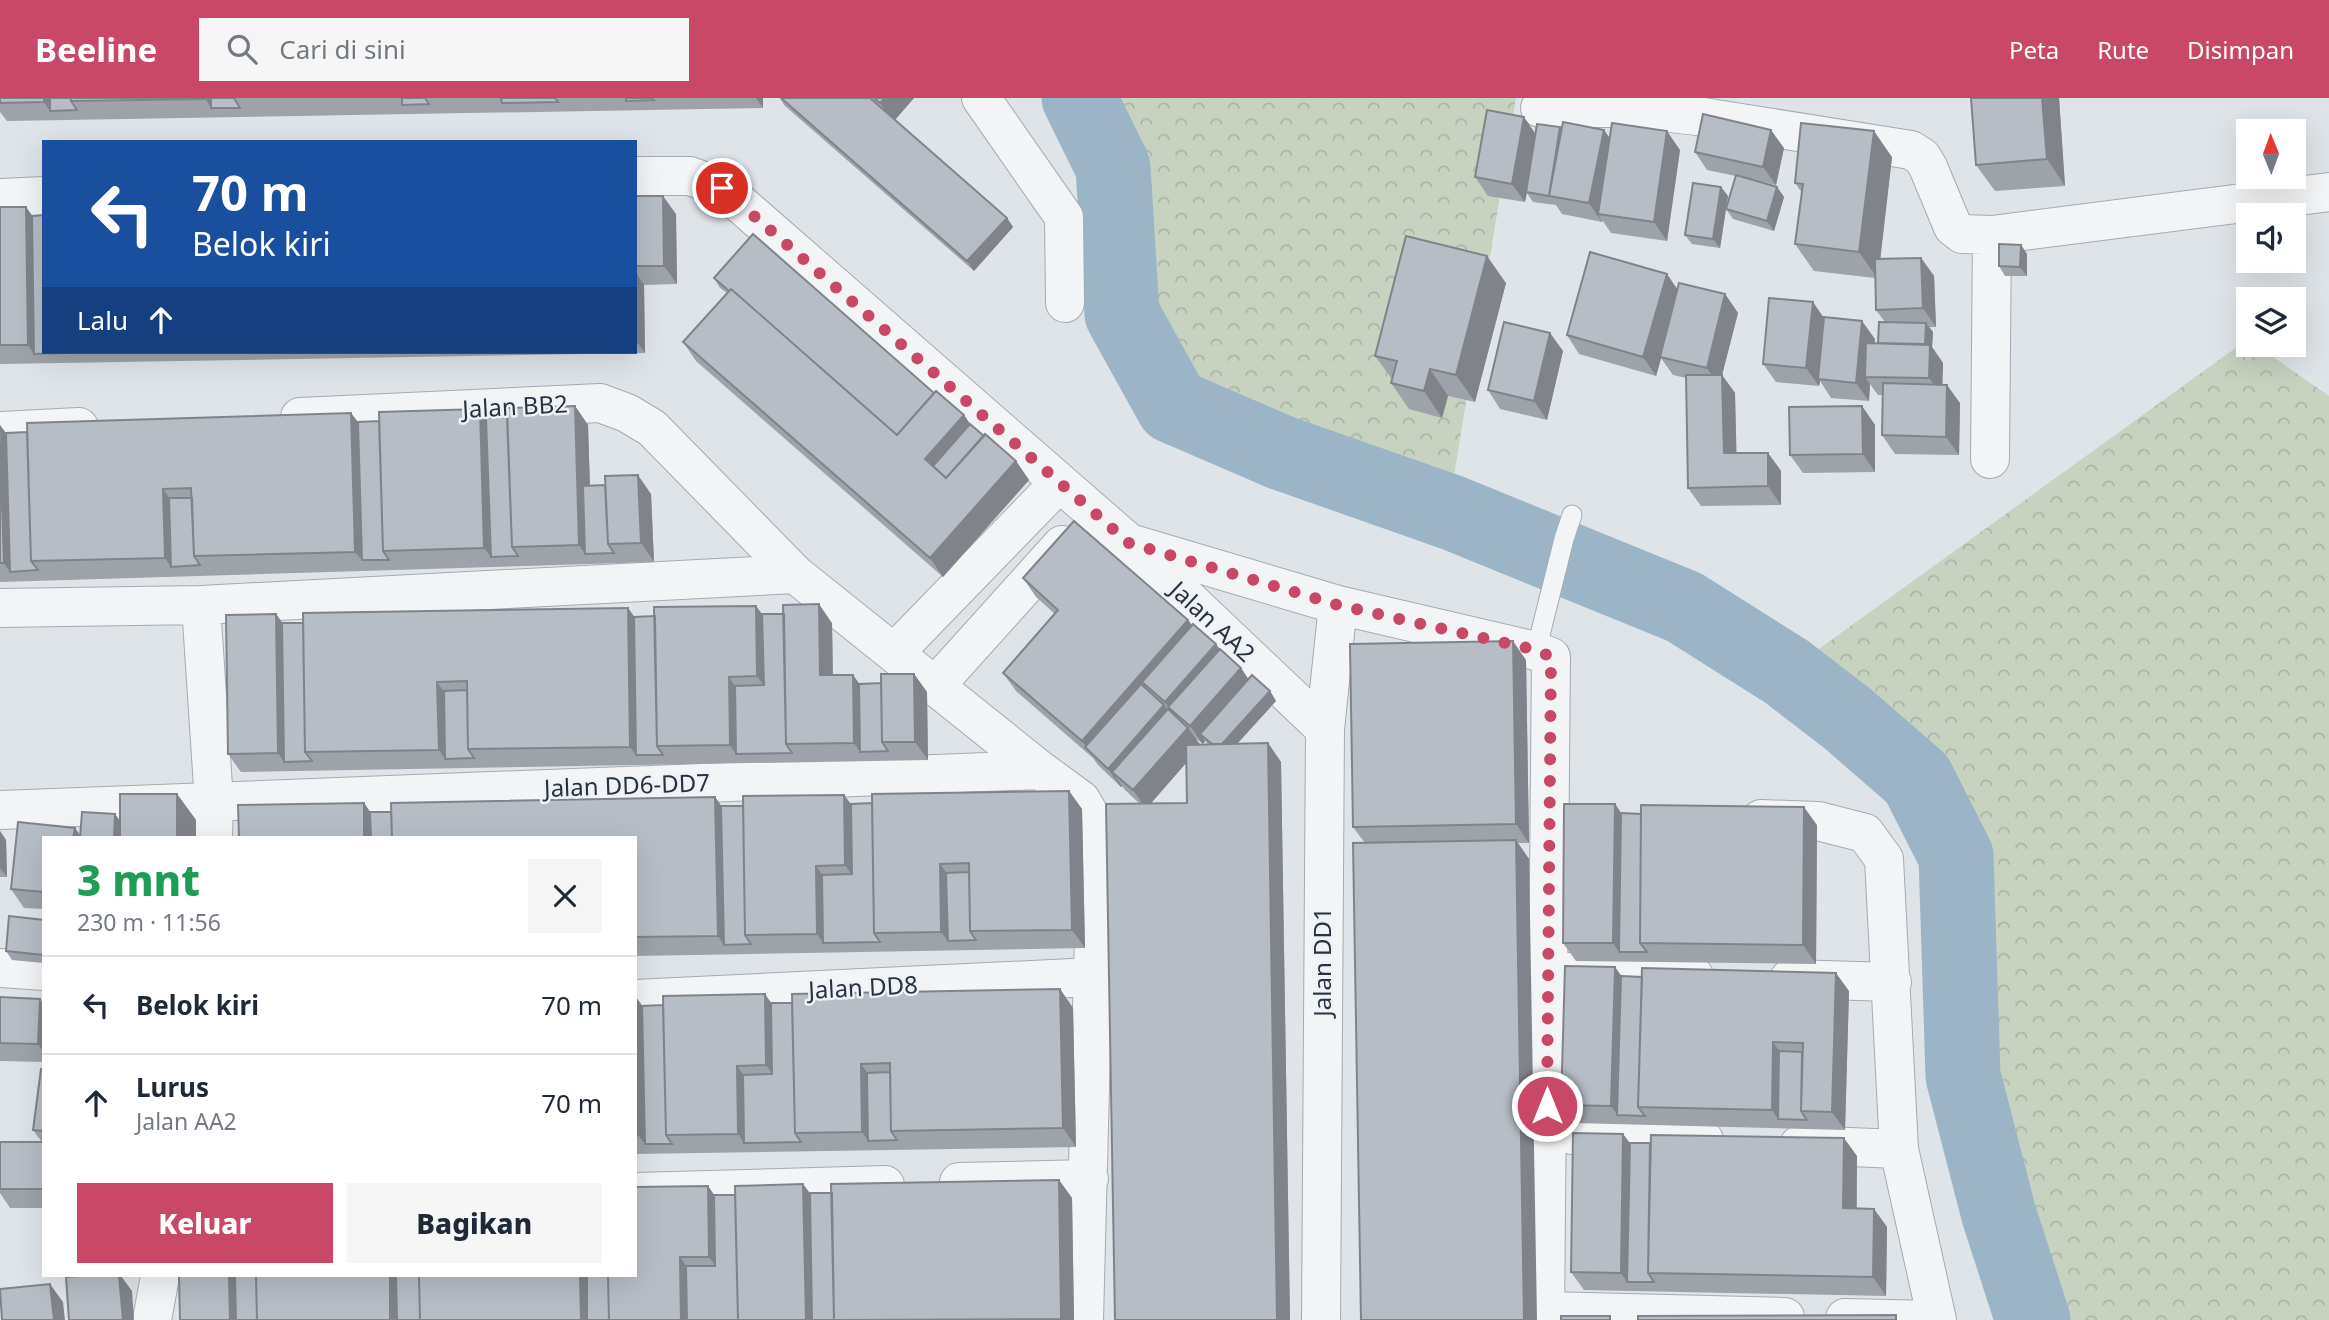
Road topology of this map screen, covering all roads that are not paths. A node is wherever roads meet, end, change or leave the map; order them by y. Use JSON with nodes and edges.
{"nodes":[{"id":1,"x":981,"y":98,"type":"edge"},
{"id":2,"x":1698,"y":107,"type":"edge"},
{"id":3,"x":1540,"y":108,"type":"dead end"},
{"id":4,"x":637,"y":176,"type":"edge"},
{"id":5,"x":2329,"y":192,"type":"edge"},
{"id":6,"x":42,"y":196,"type":"edge"},
{"id":7,"x":0,"y":198,"type":"edge"},
{"id":8,"x":1992,"y":234,"type":"junction"},
{"id":9,"x":1065,"y":303,"type":"dead end"},
{"id":10,"x":265,"y":419,"type":"edge"},
{"id":11,"x":112,"y":426,"type":"edge"},
{"id":12,"x":0,"y":431,"type":"edge"},
{"id":13,"x":1990,"y":459,"type":"dead end"},
{"id":14,"x":1059,"y":483,"type":"junction"},
{"id":15,"x":1092,"y":512,"type":"junction"},
{"id":16,"x":1572,"y":515,"type":"dead end"},
{"id":17,"x":1129,"y":543,"type":"junction"},
{"id":18,"x":796,"y":575,"type":"junction"},
{"id":19,"x":201,"y":605,"type":"junction"},
{"id":20,"x":1338,"y":605,"type":"junction"},
{"id":21,"x":0,"y":608,"type":"edge"},
{"id":22,"x":1544,"y":643,"type":"junction"},
{"id":23,"x":894,"y":653,"type":"junction"},
{"id":24,"x":935,"y":686,"type":"junction"},
{"id":25,"x":1325,"y":729,"type":"junction"},
{"id":26,"x":1040,"y":770,"type":"junction"},
{"id":27,"x":0,"y":810,"type":"edge"},
{"id":28,"x":1724,"y":819,"type":"edge"},
{"id":29,"x":213,"y":820,"type":"edge"},
{"id":30,"x":0,"y":968,"type":"edge"},
{"id":31,"x":42,"y":971,"type":"edge"},
{"id":32,"x":1548,"y":971,"type":"junction"},
{"id":33,"x":1091,"y":977,"type":"junction"},
{"id":34,"x":1892,"y":982,"type":"junction"},
{"id":35,"x":637,"y":999,"type":"edge"},
{"id":36,"x":1547,"y":1133,"type":"junction"},
{"id":37,"x":1899,"y":1149,"type":"junction"},
{"id":38,"x":1089,"y":1179,"type":"junction"},
{"id":39,"x":637,"y":1192,"type":"edge"},
{"id":40,"x":160,"y":1277,"type":"edge"},
{"id":41,"x":1545,"y":1316,"type":"edge"},
{"id":42,"x":152,"y":1320,"type":"edge"},
{"id":43,"x":1084,"y":1320,"type":"edge"},
{"id":44,"x":1321,"y":1320,"type":"edge"},
{"id":45,"x":1936,"y":1320,"type":"edge"}],
"edges":[{"from":1,"to":9,"type":"street"},
{"from":2,"to":3,"type":"street"},
{"from":2,"to":8,"type":"street"},
{"from":4,"to":14,"type":"street","name":"Jalan AA2"},
{"from":5,"to":8,"type":"street"},
{"from":6,"to":7,"type":"street"},
{"from":8,"to":13,"type":"street"},
{"from":10,"to":18,"type":"street","name":"Jalan BB2"},
{"from":11,"to":12,"type":"street"},
{"from":14,"to":15,"type":"street","name":"Jalan AA2"},
{"from":14,"to":23,"type":"street"},
{"from":15,"to":17,"type":"street","name":"Jalan AA2"},
{"from":15,"to":24,"type":"street"},
{"from":16,"to":22,"type":"lane"},
{"from":17,"to":20,"type":"street"},
{"from":17,"to":25,"type":"street","name":"Jalan AA2"},
{"from":18,"to":19,"type":"street"},
{"from":18,"to":23,"type":"street","name":"Jalan BB2"},
{"from":19,"to":21,"type":"street"},
{"from":19,"to":29,"type":"street"},
{"from":20,"to":22,"type":"street"},
{"from":20,"to":25,"type":"street","name":"Jalan DD1"},
{"from":22,"to":32,"type":"street"},
{"from":23,"to":24,"type":"street","name":"Jalan BB2"},
{"from":24,"to":26,"type":"street","name":"Jalan BB2"},
{"from":25,"to":44,"type":"street","name":"Jalan DD1"},
{"from":26,"to":29,"type":"street","name":"Jalan DD6-DD7"},
{"from":26,"to":33,"type":"street","name":"Jalan BB2"},
{"from":27,"to":29,"type":"street","name":"Jalan DD6-DD7"},
{"from":28,"to":34,"type":"street"},
{"from":30,"to":31,"type":"street"},
{"from":32,"to":34,"type":"street"},
{"from":32,"to":36,"type":"street"},
{"from":33,"to":35,"type":"street","name":"Jalan DD8"},
{"from":33,"to":38,"type":"street","name":"Jalan BB2"},
{"from":34,"to":37,"type":"street"},
{"from":36,"to":37,"type":"street"},
{"from":36,"to":41,"type":"street"},
{"from":37,"to":45,"type":"street"},
{"from":38,"to":39,"type":"street"},
{"from":38,"to":43,"type":"street","name":"Jalan BB2"},
{"from":40,"to":42,"type":"street"},
{"from":41,"to":45,"type":"street"}]}
